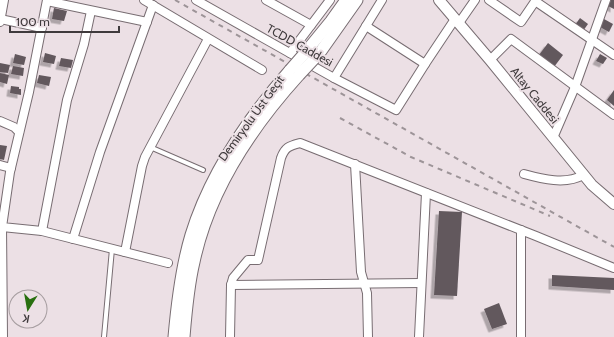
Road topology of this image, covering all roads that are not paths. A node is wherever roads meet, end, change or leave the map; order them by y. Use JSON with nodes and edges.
{"nodes":[{"id":1,"x":4,"y":0,"type":"edge"},
{"id":2,"x":144,"y":0,"type":"edge"},
{"id":3,"x":266,"y":0,"type":"edge"},
{"id":4,"x":330,"y":0,"type":"edge"},
{"id":5,"x":346,"y":0,"type":"edge"},
{"id":6,"x":357,"y":0,"type":"edge"},
{"id":7,"x":382,"y":0,"type":"edge"},
{"id":8,"x":439,"y":0,"type":"edge"},
{"id":9,"x":475,"y":0,"type":"edge"},
{"id":10,"x":489,"y":0,"type":"edge"},
{"id":11,"x":606,"y":0,"type":"edge"},
{"id":12,"x":47,"y":1,"type":"edge"},
{"id":13,"x":202,"y":1,"type":"edge"},
{"id":14,"x":536,"y":1,"type":"edge"},
{"id":15,"x":153,"y":4,"type":"junction"},
{"id":16,"x":91,"y":11,"type":"junction"},
{"id":17,"x":0,"y":20,"type":"edge"},
{"id":18,"x":457,"y":21,"type":"junction"},
{"id":19,"x":147,"y":22,"type":"junction"},
{"id":20,"x":311,"y":25,"type":"junction"},
{"id":21,"x":366,"y":26,"type":"junction"},
{"id":22,"x":42,"y":28,"type":"junction"},
{"id":23,"x":208,"y":39,"type":"junction"},
{"id":24,"x":591,"y":40,"type":"junction"},
{"id":25,"x":290,"y":53,"type":"junction"},
{"id":26,"x":614,"y":55,"type":"edge"},
{"id":27,"x":309,"y":56,"type":"junction"},
{"id":28,"x":490,"y":60,"type":"junction"},
{"id":29,"x":425,"y":64,"type":"junction"},
{"id":30,"x":262,"y":70,"type":"dead end"},
{"id":31,"x":294,"y":73,"type":"junction"},
{"id":32,"x":334,"y":78,"type":"junction"},
{"id":33,"x":575,"y":87,"type":"junction"},
{"id":34,"x":614,"y":115,"type":"edge"},
{"id":35,"x":0,"y":121,"type":"edge"},
{"id":36,"x":19,"y":132,"type":"junction"},
{"id":37,"x":553,"y":138,"type":"junction"},
{"id":38,"x":150,"y":147,"type":"junction"},
{"id":39,"x":355,"y":164,"type":"junction"},
{"id":40,"x":0,"y":166,"type":"edge"},
{"id":41,"x":11,"y":168,"type":"junction"},
{"id":42,"x":203,"y":170,"type":"dead end"},
{"id":43,"x":524,"y":174,"type":"dead end"},
{"id":44,"x":583,"y":175,"type":"junction"},
{"id":45,"x":426,"y":193,"type":"junction"},
{"id":46,"x":614,"y":204,"type":"edge"},
{"id":47,"x":1,"y":227,"type":"edge"},
{"id":48,"x":521,"y":230,"type":"junction"},
{"id":49,"x":42,"y":231,"type":"junction"},
{"id":50,"x":73,"y":239,"type":"junction"},
{"id":51,"x":112,"y":249,"type":"junction"},
{"id":52,"x":125,"y":252,"type":"junction"},
{"id":53,"x":168,"y":263,"type":"dead end"},
{"id":54,"x":614,"y":268,"type":"edge"},
{"id":55,"x":364,"y":283,"type":"junction"},
{"id":56,"x":421,"y":283,"type":"junction"},
{"id":57,"x":231,"y":285,"type":"junction"},
{"id":58,"x":1,"y":306,"type":"edge"},
{"id":59,"x":3,"y":337,"type":"edge"},
{"id":60,"x":104,"y":337,"type":"edge"},
{"id":61,"x":174,"y":337,"type":"edge"},
{"id":62,"x":184,"y":337,"type":"edge"},
{"id":63,"x":230,"y":337,"type":"edge"},
{"id":64,"x":368,"y":337,"type":"edge"},
{"id":65,"x":419,"y":337,"type":"edge"},
{"id":66,"x":424,"y":337,"type":"edge"},
{"id":67,"x":521,"y":337,"type":"edge"}],
"edges":[{"from":1,"to":17,"type":"street"},
{"from":2,"to":15,"type":"street"},
{"from":3,"to":20,"type":"street"},
{"from":4,"to":20,"type":"street"},
{"from":5,"to":27,"type":"main road","name":"Demiryolu Üst Geçit"},
{"from":6,"to":27,"type":"main road","name":"Demiryolu Üst Geçit"},
{"from":7,"to":21,"type":"street","name":"TCDD Caddesi"},
{"from":8,"to":18,"type":"street","name":"Altay Caddesi"},
{"from":9,"to":18,"type":"street"},
{"from":10,"to":14,"type":"street"},
{"from":11,"to":24,"type":"street"},
{"from":12,"to":16,"type":"street"},
{"from":12,"to":22,"type":"street"},
{"from":13,"to":25,"type":"street","name":"TCDD Caddesi"},
{"from":14,"to":24,"type":"street"},
{"from":15,"to":19,"type":"street"},
{"from":15,"to":23,"type":"street"},
{"from":16,"to":19,"type":"street"},
{"from":16,"to":49,"type":"street"},
{"from":17,"to":22,"type":"street"},
{"from":18,"to":28,"type":"street","name":"Altay Caddesi"},
{"from":18,"to":29,"type":"street"},
{"from":19,"to":50,"type":"street"},
{"from":20,"to":25,"type":"street"},
{"from":21,"to":29,"type":"street"},
{"from":21,"to":32,"type":"street","name":"TCDD Caddesi"},
{"from":22,"to":36,"type":"street"},
{"from":23,"to":30,"type":"street"},
{"from":23,"to":38,"type":"street"},
{"from":24,"to":26,"type":"street"},
{"from":24,"to":33,"type":"street"},
{"from":25,"to":32,"type":"street","name":"TCDD Caddesi"},
{"from":27,"to":31,"type":"main road","name":"Demiryolu Üst Geçit","bridge":true},
{"from":28,"to":33,"type":"street"},
{"from":28,"to":37,"type":"street","name":"Altay Caddesi"},
{"from":29,"to":32,"type":"street"},
{"from":31,"to":61,"type":"main road","name":"Demiryolu Üst Geçit"},
{"from":31,"to":62,"type":"main road","name":"Demiryolu Üst Geçit"},
{"from":33,"to":34,"type":"street"},
{"from":33,"to":37,"type":"street"},
{"from":35,"to":36,"type":"street"},
{"from":36,"to":41,"type":"street"},
{"from":37,"to":44,"type":"street","name":"Altay Caddesi"},
{"from":38,"to":42,"type":"lane"},
{"from":38,"to":52,"type":"street"},
{"from":39,"to":45,"type":"street"},
{"from":39,"to":55,"type":"street"},
{"from":39,"to":57,"type":"street"},
{"from":40,"to":41,"type":"street"},
{"from":41,"to":47,"type":"street"},
{"from":43,"to":44,"type":"street"},
{"from":44,"to":46,"type":"street","name":"Altay Caddesi"},
{"from":45,"to":48,"type":"street"},
{"from":45,"to":56,"type":"street"},
{"from":47,"to":49,"type":"street"},
{"from":47,"to":58,"type":"street"},
{"from":48,"to":54,"type":"street"},
{"from":48,"to":67,"type":"street"},
{"from":49,"to":50,"type":"street"},
{"from":50,"to":51,"type":"street"},
{"from":51,"to":52,"type":"street"},
{"from":51,"to":60,"type":"lane"},
{"from":52,"to":53,"type":"street"},
{"from":55,"to":56,"type":"street"},
{"from":55,"to":57,"type":"street"},
{"from":55,"to":64,"type":"street"},
{"from":56,"to":65,"type":"street"},
{"from":57,"to":63,"type":"street"},
{"from":58,"to":59,"type":"street"},
{"from":65,"to":66,"type":"street"}]}
